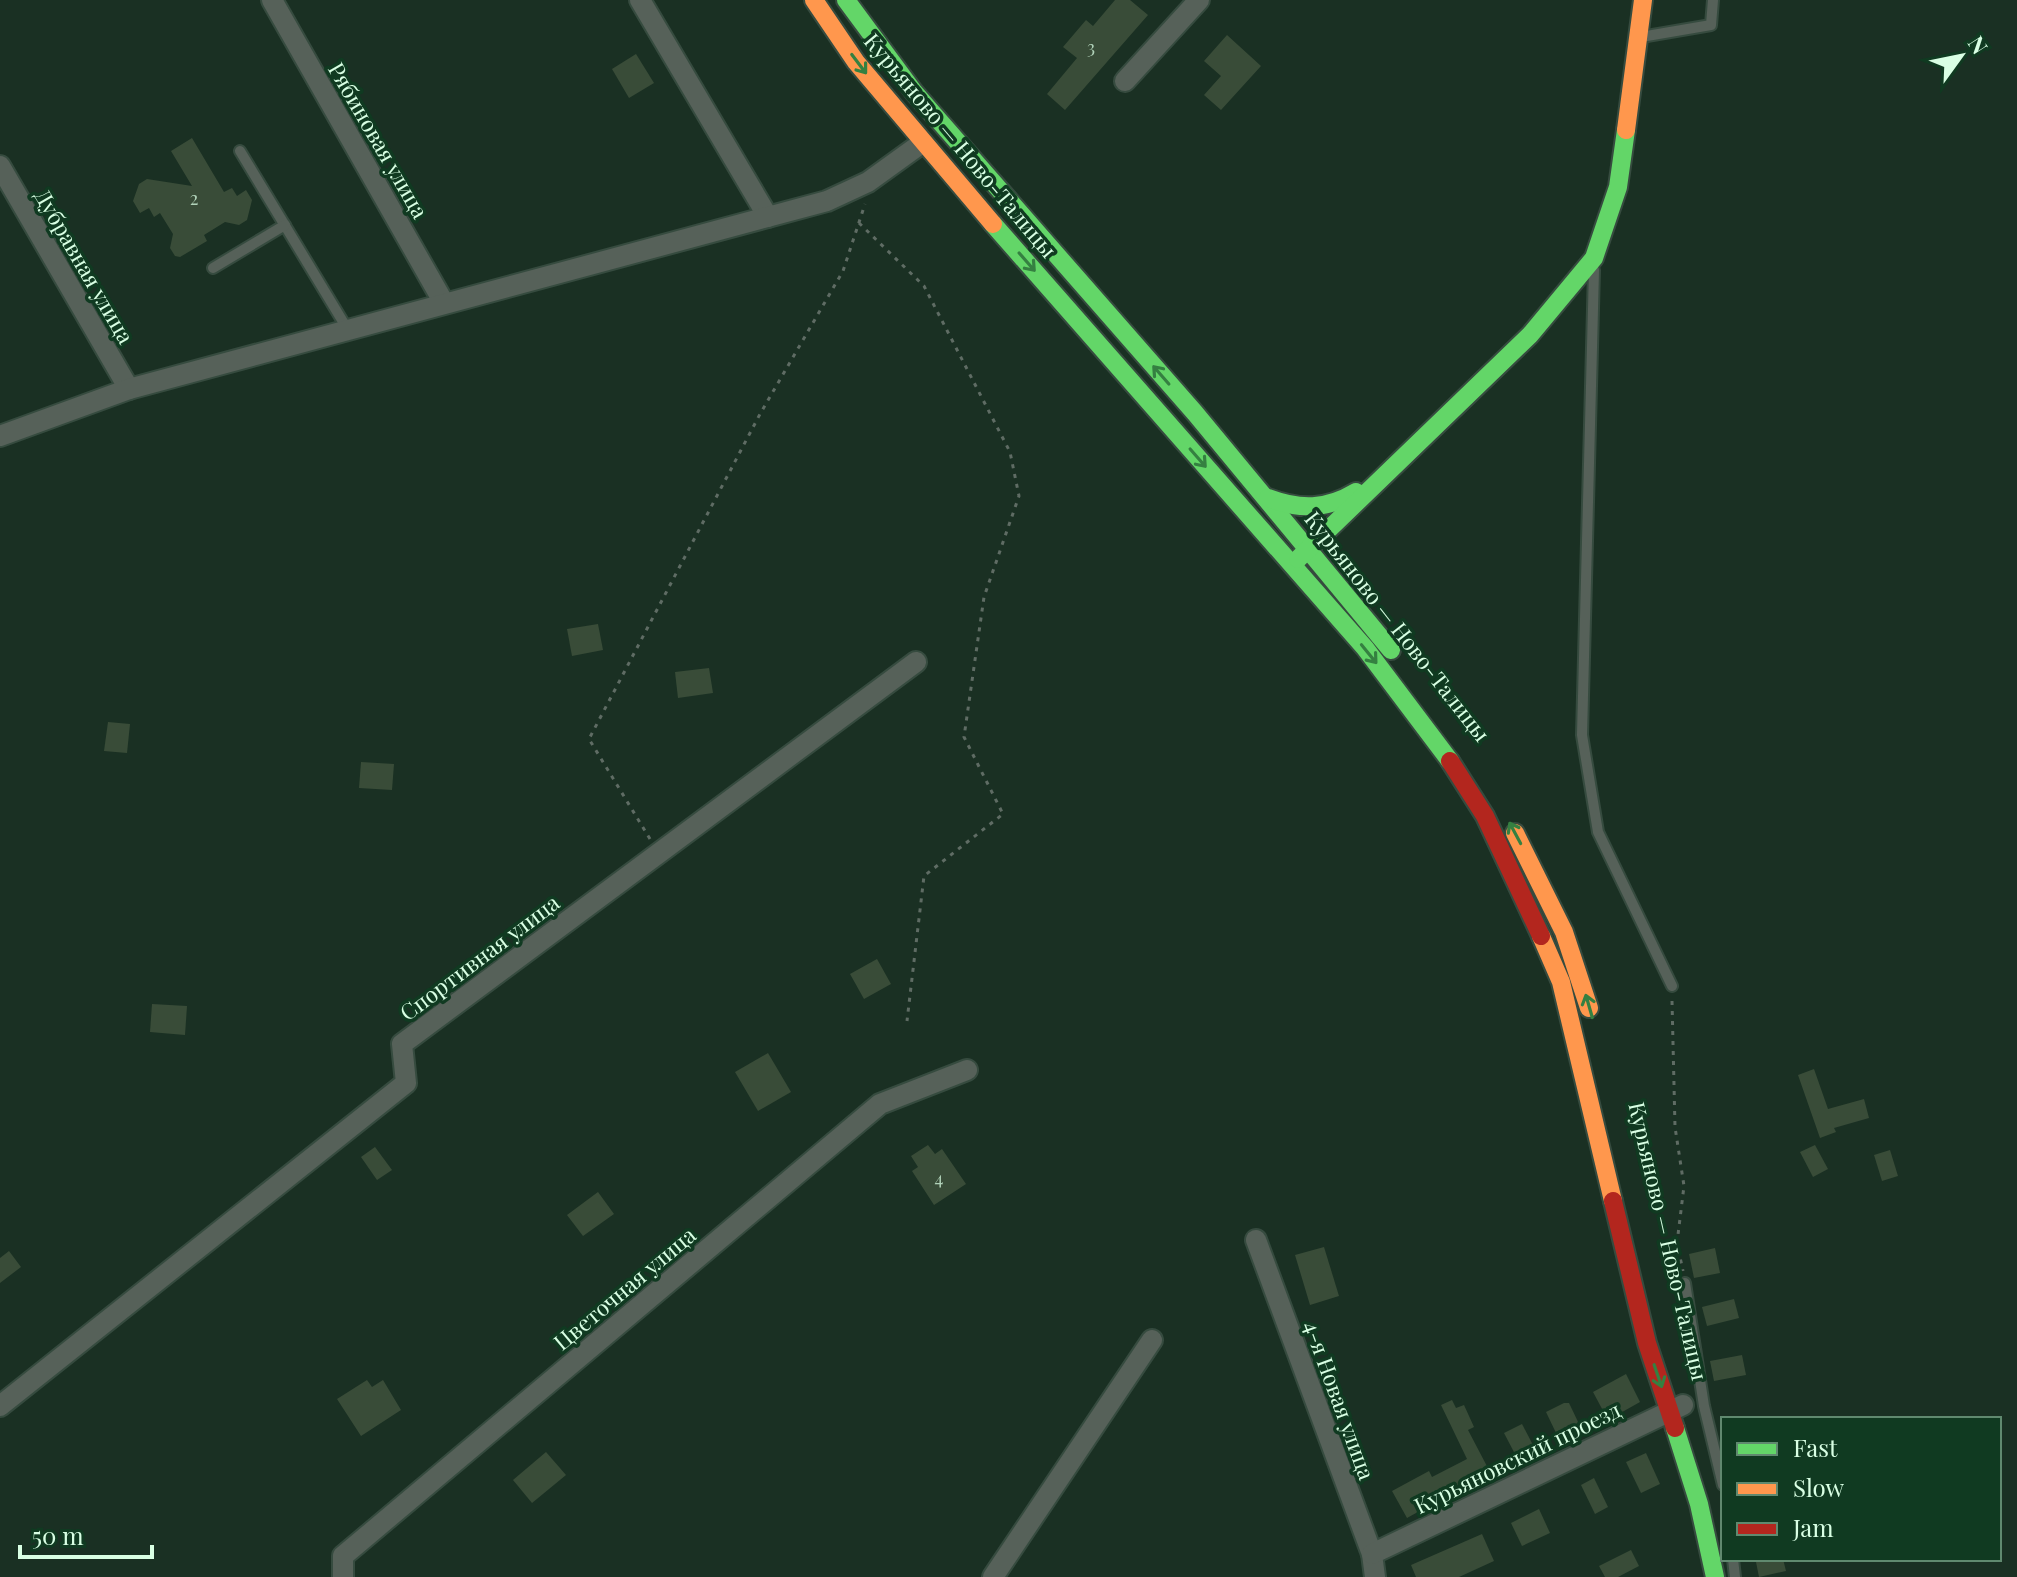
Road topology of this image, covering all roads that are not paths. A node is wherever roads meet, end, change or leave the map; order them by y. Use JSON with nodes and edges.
{"nodes":[{"id":1,"x":272,"y":0,"type":"edge"},
{"id":2,"x":640,"y":0,"type":"edge"},
{"id":3,"x":814,"y":0,"type":"edge"},
{"id":4,"x":846,"y":0,"type":"edge"},
{"id":5,"x":1199,"y":0,"type":"edge"},
{"id":6,"x":1643,"y":0,"type":"edge"},
{"id":7,"x":1713,"y":0,"type":"edge"},
{"id":8,"x":1639,"y":38,"type":"junction"},
{"id":9,"x":1125,"y":81,"type":"dead end"},
{"id":10,"x":922,"y":143,"type":"junction"},
{"id":11,"x":240,"y":151,"type":"dead end"},
{"id":12,"x":0,"y":166,"type":"edge"},
{"id":13,"x":768,"y":217,"type":"junction"},
{"id":14,"x":285,"y":225,"type":"junction"},
{"id":15,"x":1594,"y":258,"type":"junction"},
{"id":16,"x":213,"y":268,"type":"dead end"},
{"id":17,"x":444,"y":303,"type":"junction"},
{"id":18,"x":348,"y":330,"type":"junction"},
{"id":19,"x":129,"y":389,"type":"junction"},
{"id":20,"x":0,"y":436,"type":"edge"},
{"id":21,"x":1393,"y":467,"type":"junction"},
{"id":22,"x":1267,"y":498,"type":"junction"},
{"id":23,"x":1309,"y":548,"type":"junction"},
{"id":24,"x":1291,"y":565,"type":"junction"},
{"id":25,"x":1379,"y":636,"type":"junction"},
{"id":26,"x":916,"y":662,"type":"dead end"},
{"id":27,"x":1404,"y":668,"type":"dead end"},
{"id":28,"x":1456,"y":737,"type":"dead end"},
{"id":29,"x":1672,"y":986,"type":"road end"},
{"id":30,"x":1593,"y":1023,"type":"dead end"},
{"id":31,"x":967,"y":1070,"type":"dead end"},
{"id":32,"x":1256,"y":1240,"type":"dead end"},
{"id":33,"x":1685,"y":1283,"type":"road end"},
{"id":34,"x":1655,"y":1292,"type":"dead end"},
{"id":35,"x":1152,"y":1340,"type":"dead end"},
{"id":36,"x":0,"y":1406,"type":"edge"},
{"id":37,"x":1676,"y":1407,"type":"junction"},
{"id":38,"x":1721,"y":1477,"type":"edge"},
{"id":39,"x":1372,"y":1554,"type":"junction"},
{"id":40,"x":343,"y":1577,"type":"edge"},
{"id":41,"x":993,"y":1577,"type":"edge"},
{"id":42,"x":1375,"y":1577,"type":"edge"},
{"id":43,"x":1715,"y":1577,"type":"edge"},
{"id":44,"x":1723,"y":1577,"type":"edge"}],
"edges":[{"from":1,"to":17,"type":"street","name":"Рябиновая улица"},
{"from":2,"to":13,"type":"street"},
{"from":3,"to":10,"type":"main road","name":"Курьяново — Ново-Талицы","one_way":true},
{"from":22,"to":4,"type":"main road","name":"Курьяново — Ново-Талицы","one_way":true},
{"from":5,"to":9,"type":"street"},
{"from":6,"to":8,"type":"main road"},
{"from":7,"to":8,"type":"lane"},
{"from":8,"to":15,"type":"main road"},
{"from":10,"to":13,"type":"street"},
{"from":10,"to":24,"type":"main road","name":"Курьяново — Ново-Талицы","one_way":true},
{"from":11,"to":14,"type":"lane"},
{"from":12,"to":19,"type":"street","name":"Дубравная улица"},
{"from":13,"to":17,"type":"street"},
{"from":14,"to":16,"type":"lane"},
{"from":14,"to":18,"type":"lane"},
{"from":15,"to":21,"type":"main road"},
{"from":15,"to":29,"type":"lane"},
{"from":17,"to":18,"type":"street"},
{"from":18,"to":19,"type":"street"},
{"from":19,"to":20,"type":"street"},
{"from":21,"to":22,"type":"main road"},
{"from":21,"to":23,"type":"main road"},
{"from":21,"to":25,"type":"main road"},
{"from":22,"to":23,"type":"main road","name":"Курьяново — Ново-Талицы"},
{"from":23,"to":24,"type":"main road"},
{"from":23,"to":25,"type":"main road","name":"Курьяново — Ново-Талицы"},
{"from":24,"to":37,"type":"main road","name":"Курьяново — Ново-Талицы","one_way":true},
{"from":25,"to":27,"type":"main road","name":"Курьяново — Ново-Талицы"},
{"from":26,"to":36,"type":"street","name":"Спортивная улица"},
{"from":30,"to":28,"type":"main road","name":"Курьяново — Ново-Талицы","one_way":true},
{"from":31,"to":40,"type":"street","name":"Цветочная улица"},
{"from":32,"to":39,"type":"street","name":"4-я Новая улица"},
{"from":33,"to":38,"type":"lane"},
{"from":34,"to":37,"type":"main road","name":"Курьяново — Ново-Талицы"},
{"from":35,"to":41,"type":"street"},
{"from":37,"to":39,"type":"street","name":"Курьяновский проезд"},
{"from":37,"to":43,"type":"main road"},
{"from":37,"to":44,"type":"main road"},
{"from":39,"to":42,"type":"street","name":"4-я Новая улица"}]}
